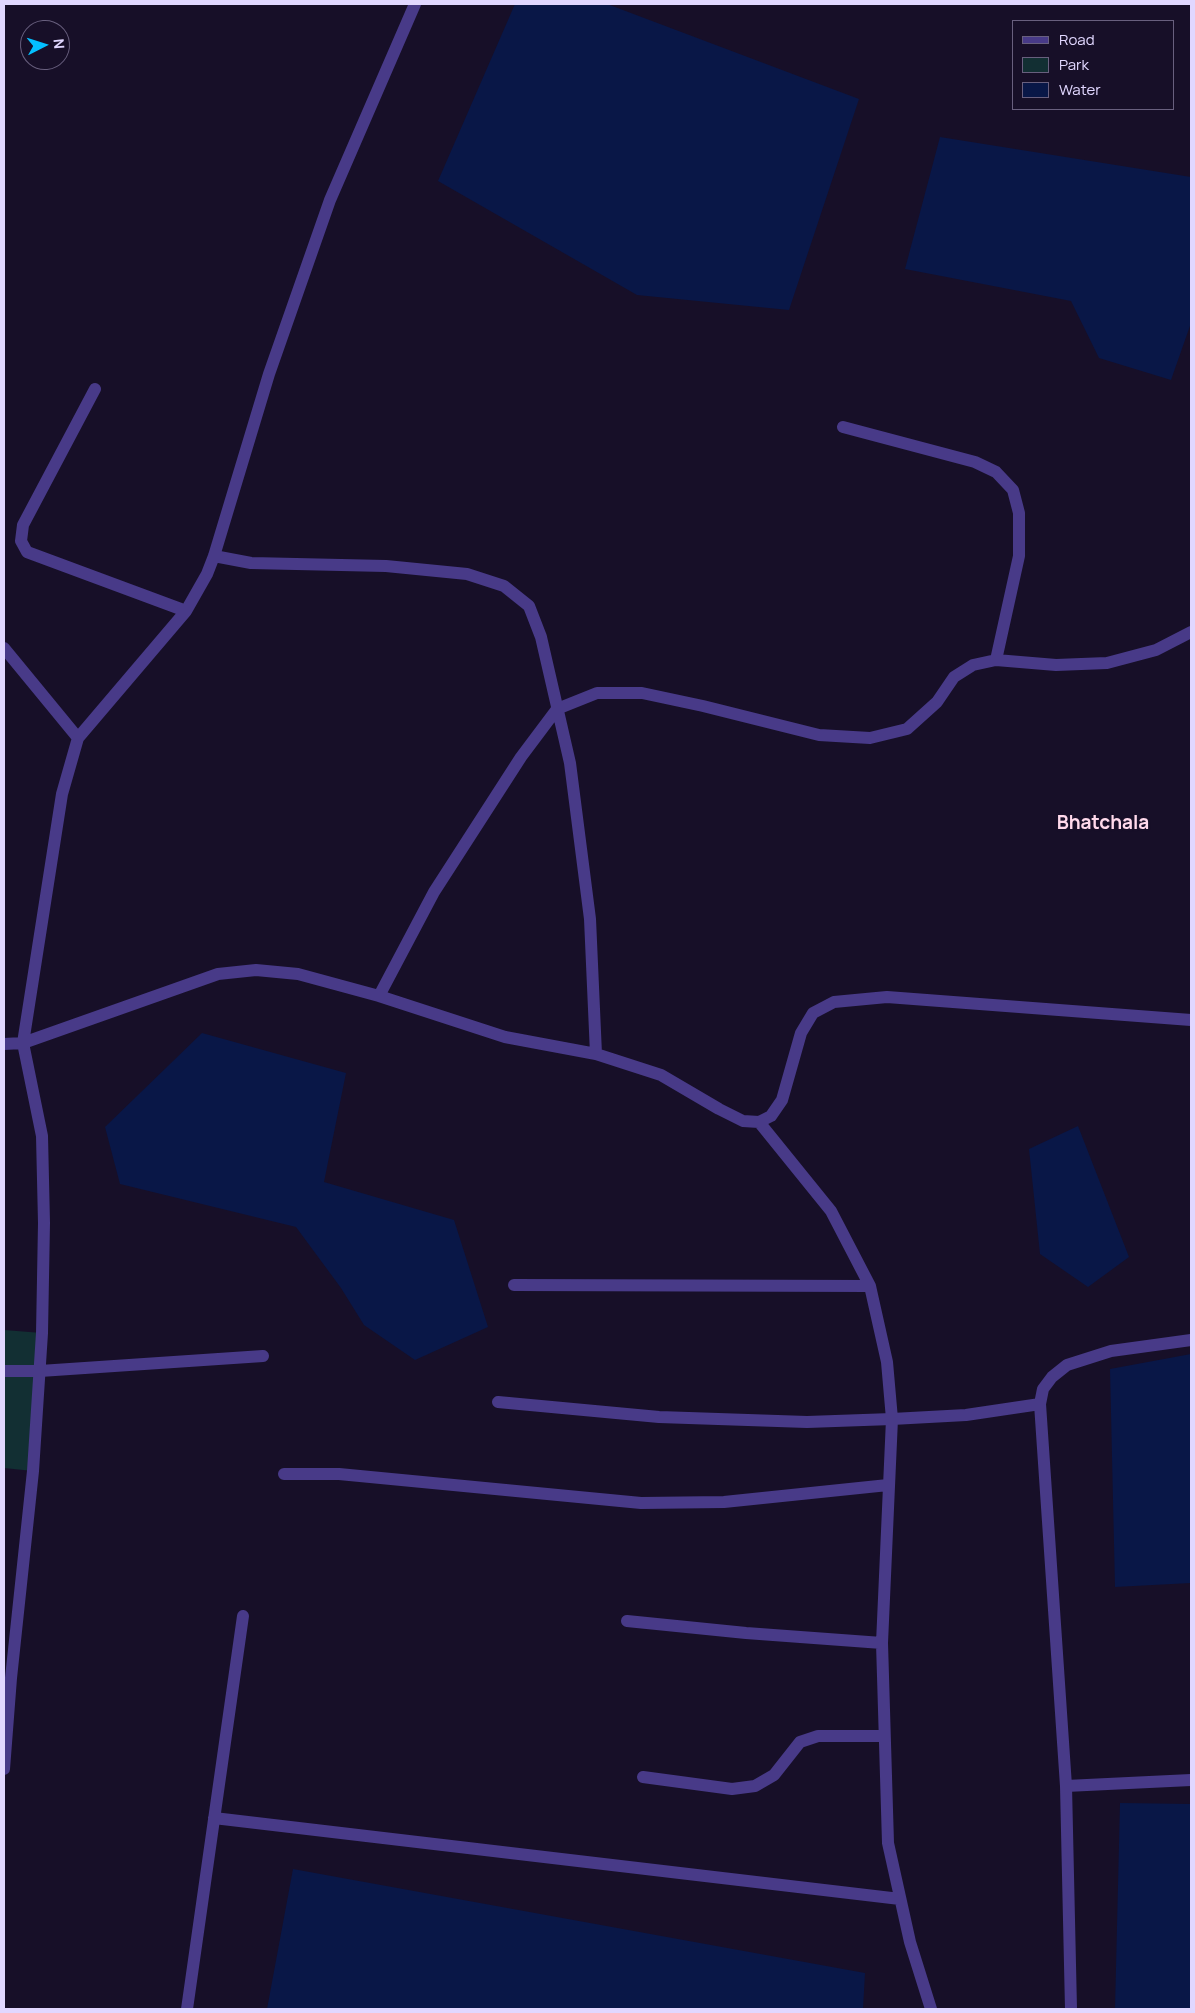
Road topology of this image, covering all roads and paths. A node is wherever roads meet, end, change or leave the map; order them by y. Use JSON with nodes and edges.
{"nodes":[{"id":1,"x":415,"y":4,"type":"edge"},
{"id":2,"x":95,"y":389,"type":"dead end"},
{"id":3,"x":843,"y":427,"type":"dead end"},
{"id":4,"x":214,"y":556,"type":"junction"},
{"id":5,"x":186,"y":610,"type":"junction"},
{"id":6,"x":1191,"y":632,"type":"edge"},
{"id":7,"x":4,"y":648,"type":"edge"},
{"id":8,"x":996,"y":660,"type":"junction"},
{"id":9,"x":557,"y":709,"type":"junction"},
{"id":10,"x":78,"y":738,"type":"junction"},
{"id":11,"x":378,"y":996,"type":"junction"},
{"id":12,"x":1191,"y":1020,"type":"edge"},
{"id":13,"x":23,"y":1043,"type":"junction"},
{"id":14,"x":4,"y":1044,"type":"edge"},
{"id":15,"x":596,"y":1054,"type":"junction"},
{"id":16,"x":759,"y":1122,"type":"junction"},
{"id":17,"x":514,"y":1285,"type":"dead end"},
{"id":18,"x":870,"y":1286,"type":"junction"},
{"id":19,"x":1191,"y":1340,"type":"edge"},
{"id":20,"x":263,"y":1356,"type":"dead end"},
{"id":21,"x":4,"y":1371,"type":"edge"},
{"id":22,"x":40,"y":1371,"type":"junction"},
{"id":23,"x":498,"y":1402,"type":"dead end"},
{"id":24,"x":1040,"y":1404,"type":"junction"},
{"id":25,"x":892,"y":1420,"type":"junction"},
{"id":26,"x":284,"y":1474,"type":"dead end"},
{"id":27,"x":888,"y":1485,"type":"junction"},
{"id":28,"x":243,"y":1616,"type":"dead end"},
{"id":29,"x":627,"y":1622,"type":"dead end"},
{"id":30,"x":882,"y":1643,"type":"junction"},
{"id":31,"x":884,"y":1736,"type":"junction"},
{"id":32,"x":4,"y":1769,"type":"edge"},
{"id":33,"x":643,"y":1777,"type":"dead end"},
{"id":34,"x":1191,"y":1780,"type":"edge"},
{"id":35,"x":1066,"y":1786,"type":"junction"},
{"id":36,"x":214,"y":1818,"type":"junction"},
{"id":37,"x":900,"y":1899,"type":"junction"},
{"id":38,"x":187,"y":2009,"type":"edge"},
{"id":39,"x":932,"y":2009,"type":"edge"},
{"id":40,"x":1071,"y":2009,"type":"edge"}],
"edges":[{"from":1,"to":4,"type":"street"},
{"from":2,"to":5,"type":"street"},
{"from":3,"to":8,"type":"street"},
{"from":4,"to":5,"type":"street"},
{"from":4,"to":9,"type":"street"},
{"from":5,"to":10,"type":"street"},
{"from":6,"to":8,"type":"street"},
{"from":7,"to":10,"type":"street"},
{"from":8,"to":9,"type":"street"},
{"from":9,"to":11,"type":"street"},
{"from":9,"to":15,"type":"street"},
{"from":10,"to":13,"type":"street"},
{"from":11,"to":13,"type":"street"},
{"from":11,"to":15,"type":"street"},
{"from":12,"to":16,"type":"street"},
{"from":13,"to":14,"type":"street"},
{"from":13,"to":22,"type":"street"},
{"from":15,"to":16,"type":"street"},
{"from":16,"to":18,"type":"street"},
{"from":17,"to":18,"type":"street"},
{"from":18,"to":25,"type":"street"},
{"from":19,"to":24,"type":"street"},
{"from":20,"to":22,"type":"street"},
{"from":21,"to":22,"type":"street"},
{"from":22,"to":32,"type":"street"},
{"from":23,"to":25,"type":"street"},
{"from":24,"to":25,"type":"street"},
{"from":24,"to":35,"type":"street"},
{"from":25,"to":27,"type":"street"},
{"from":26,"to":27,"type":"street"},
{"from":27,"to":30,"type":"street"},
{"from":28,"to":36,"type":"street"},
{"from":29,"to":30,"type":"street"},
{"from":30,"to":31,"type":"street"},
{"from":31,"to":33,"type":"street"},
{"from":31,"to":37,"type":"street"},
{"from":34,"to":35,"type":"street"},
{"from":35,"to":40,"type":"street"},
{"from":36,"to":37,"type":"street"},
{"from":36,"to":38,"type":"street"},
{"from":37,"to":39,"type":"street"}]}
